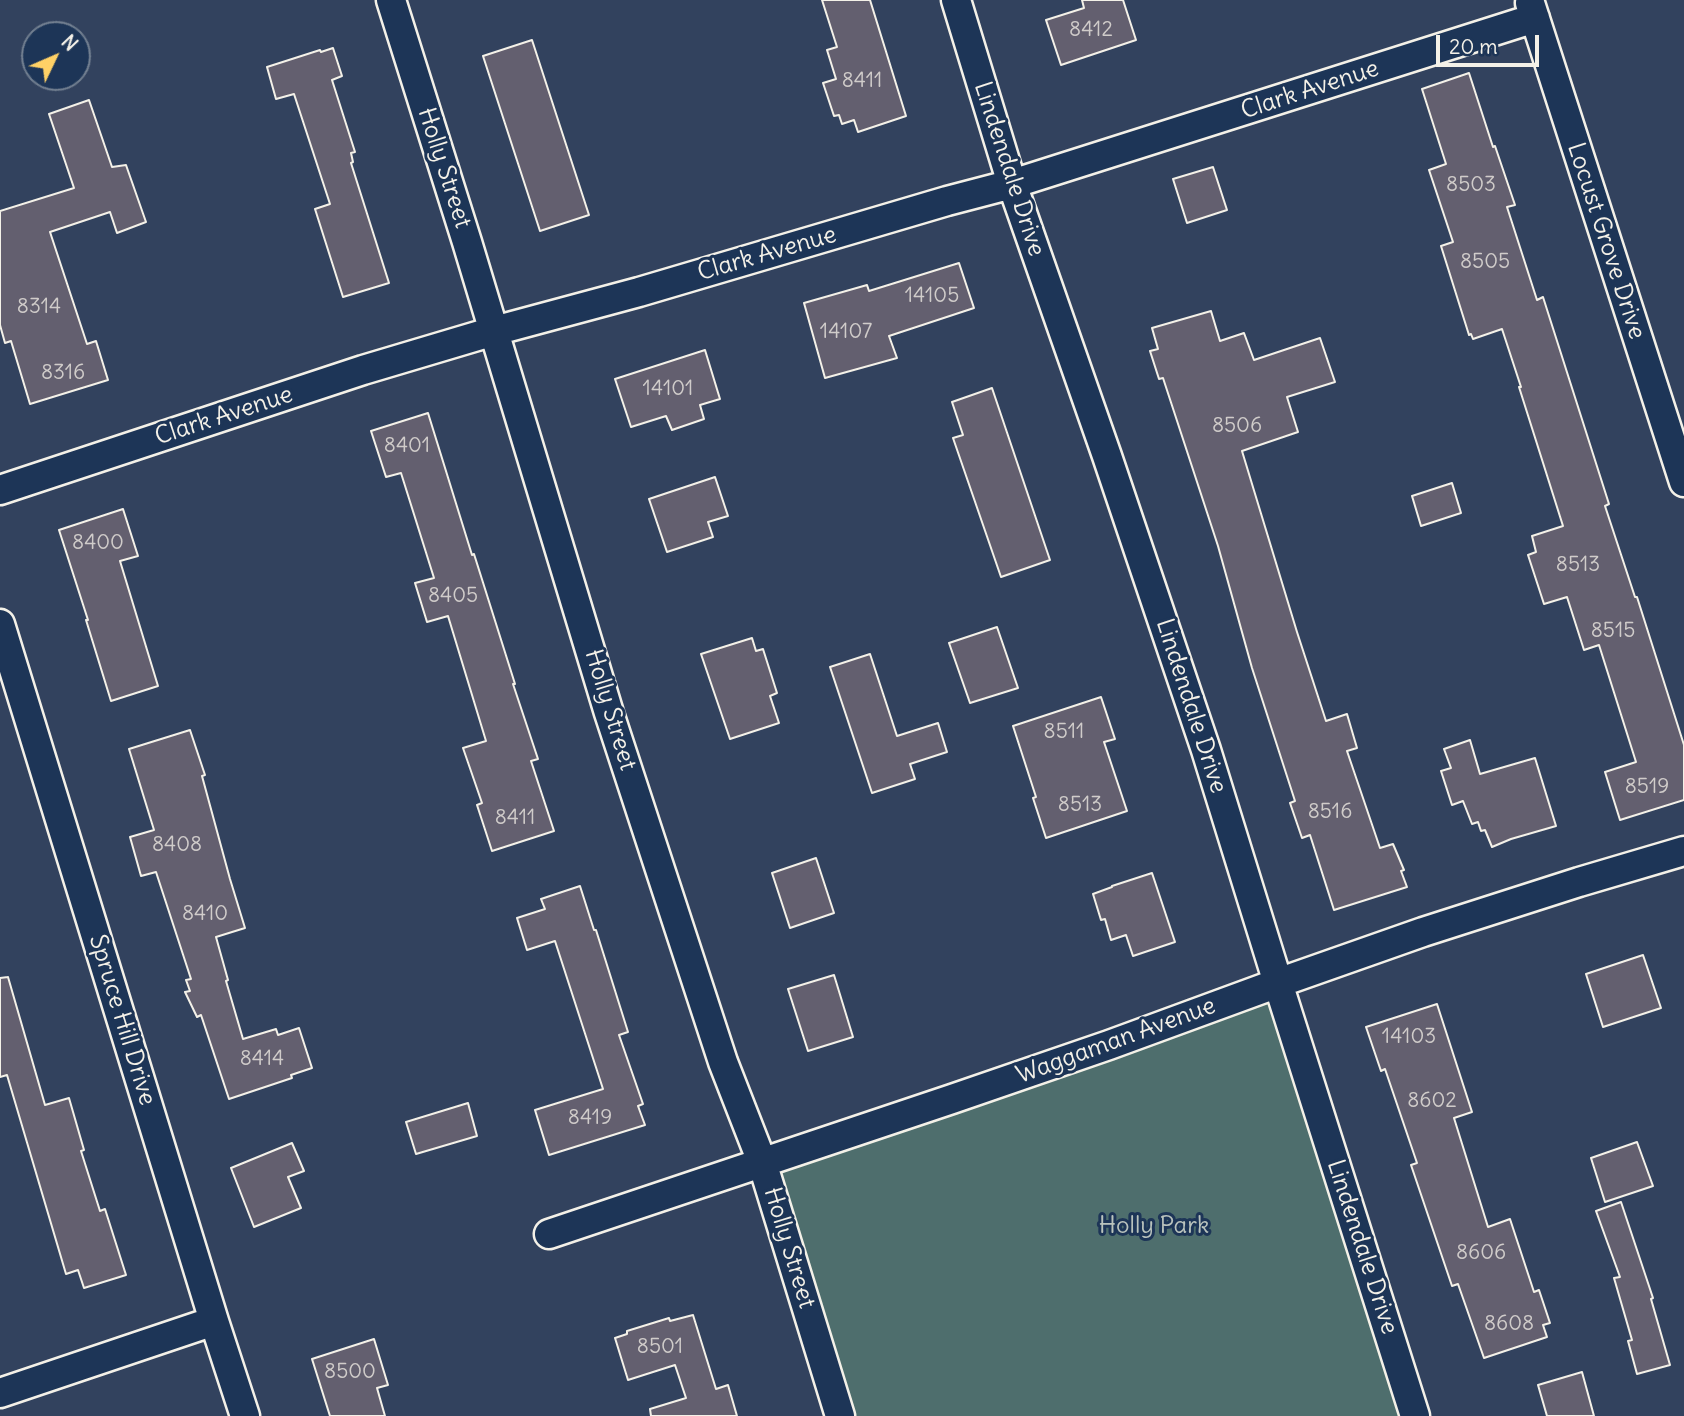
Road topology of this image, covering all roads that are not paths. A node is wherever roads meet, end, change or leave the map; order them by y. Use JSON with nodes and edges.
{"nodes":[{"id":1,"x":391,"y":0,"type":"edge"},
{"id":2,"x":956,"y":0,"type":"edge"},
{"id":3,"x":1532,"y":9,"type":"edge"},
{"id":4,"x":1012,"y":184,"type":"junction"},
{"id":5,"x":494,"y":331,"type":"junction"},
{"id":6,"x":1684,"y":482,"type":"edge"},
{"id":7,"x":0,"y":490,"type":"edge"},
{"id":8,"x":0,"y":624,"type":"edge"},
{"id":9,"x":1684,"y":850,"type":"edge"},
{"id":10,"x":1278,"y":983,"type":"junction"},
{"id":11,"x":762,"y":1161,"type":"junction"},
{"id":12,"x":549,"y":1234,"type":"dead end"},
{"id":13,"x":214,"y":1321,"type":"junction"},
{"id":14,"x":0,"y":1393,"type":"edge"},
{"id":15,"x":245,"y":1416,"type":"edge"},
{"id":16,"x":840,"y":1416,"type":"edge"},
{"id":17,"x":1415,"y":1416,"type":"edge"}],
"edges":[{"from":1,"to":5,"type":"street","name":"Holly Street"},
{"from":2,"to":4,"type":"street","name":"Lindendale Drive"},
{"from":3,"to":4,"type":"street","name":"Clark Avenue"},
{"from":3,"to":6,"type":"street","name":"Locust Grove Drive"},
{"from":4,"to":5,"type":"street","name":"Clark Avenue"},
{"from":4,"to":10,"type":"street","name":"Lindendale Drive"},
{"from":5,"to":7,"type":"street","name":"Clark Avenue"},
{"from":5,"to":11,"type":"street","name":"Holly Street"},
{"from":8,"to":13,"type":"street","name":"Spruce Hill Drive"},
{"from":9,"to":10,"type":"street","name":"Waggaman Avenue"},
{"from":10,"to":11,"type":"street","name":"Waggaman Avenue"},
{"from":10,"to":17,"type":"street","name":"Lindendale Drive"},
{"from":11,"to":12,"type":"street","name":"Waggaman Avenue"},
{"from":11,"to":16,"type":"street","name":"Holly Street"},
{"from":13,"to":14,"type":"street"},
{"from":13,"to":15,"type":"street","name":"Spruce Hill Drive"}]}
